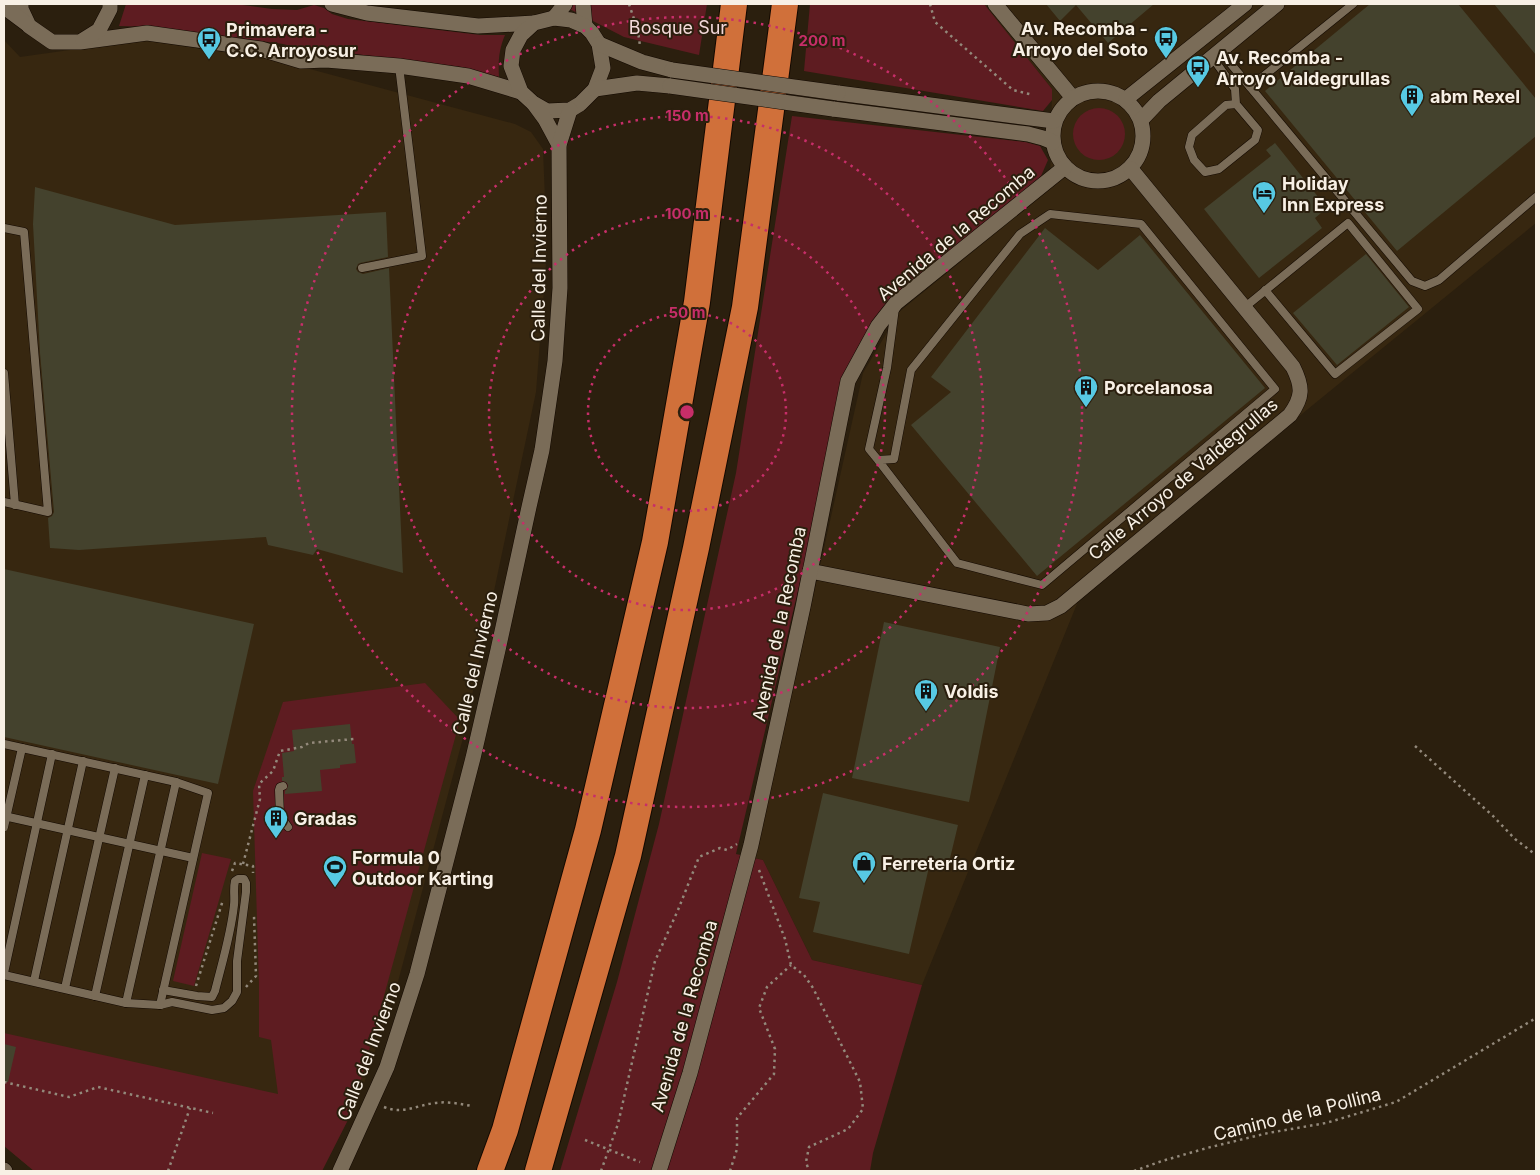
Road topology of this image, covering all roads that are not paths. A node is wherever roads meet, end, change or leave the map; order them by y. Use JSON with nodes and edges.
{"nodes":[{"id":1,"x":20,"y":4,"type":"edge"},
{"id":2,"x":110,"y":4,"type":"edge"},
{"id":3,"x":332,"y":4,"type":"edge"},
{"id":4,"x":565,"y":4,"type":"edge"},
{"id":5,"x":583,"y":4,"type":"edge"},
{"id":6,"x":734,"y":4,"type":"edge"},
{"id":7,"x":786,"y":4,"type":"edge"},
{"id":8,"x":995,"y":4,"type":"edge"},
{"id":9,"x":1244,"y":4,"type":"edge"},
{"id":10,"x":1277,"y":4,"type":"edge"},
{"id":11,"x":1353,"y":4,"type":"edge"},
{"id":12,"x":4,"y":7,"type":"edge"},
{"id":13,"x":554,"y":18,"type":"junction"},
{"id":14,"x":534,"y":23,"type":"junction"},
{"id":15,"x":29,"y":26,"type":"junction"},
{"id":16,"x":585,"y":26,"type":"junction"},
{"id":17,"x":80,"y":42,"type":"junction"},
{"id":18,"x":599,"y":44,"type":"junction"},
{"id":19,"x":1216,"y":54,"type":"junction"},
{"id":20,"x":399,"y":66,"type":"junction"},
{"id":21,"x":671,"y":78,"type":"junction"},
{"id":22,"x":1250,"y":88,"type":"junction"},
{"id":23,"x":596,"y":89,"type":"junction"},
{"id":24,"x":521,"y":92,"type":"junction"},
{"id":25,"x":1072,"y":98,"type":"junction"},
{"id":26,"x":1126,"y":99,"type":"junction"},
{"id":27,"x":534,"y":103,"type":"junction"},
{"id":28,"x":1236,"y":104,"type":"junction"},
{"id":29,"x":570,"y":110,"type":"junction"},
{"id":30,"x":1141,"y":120,"type":"junction"},
{"id":31,"x":1054,"y":122,"type":"junction"},
{"id":32,"x":1053,"y":142,"type":"junction"},
{"id":33,"x":559,"y":146,"type":"junction"},
{"id":34,"x":1065,"y":167,"type":"junction"},
{"id":35,"x":1131,"y":169,"type":"junction"},
{"id":36,"x":1536,"y":197,"type":"edge"},
{"id":37,"x":4,"y":228,"type":"edge"},
{"id":38,"x":362,"y":268,"type":"dead end"},
{"id":39,"x":1265,"y":290,"type":"junction"},
{"id":40,"x":896,"y":304,"type":"junction"},
{"id":41,"x":1244,"y":307,"type":"junction"},
{"id":42,"x":4,"y":374,"type":"edge"},
{"id":43,"x":878,"y":460,"type":"junction"},
{"id":44,"x":4,"y":502,"type":"edge"},
{"id":45,"x":15,"y":505,"type":"junction"},
{"id":46,"x":810,"y":571,"type":"junction"},
{"id":47,"x":4,"y":744,"type":"edge"},
{"id":48,"x":22,"y":748,"type":"junction"},
{"id":49,"x":52,"y":754,"type":"junction"},
{"id":50,"x":83,"y":761,"type":"junction"},
{"id":51,"x":115,"y":768,"type":"junction"},
{"id":52,"x":145,"y":775,"type":"junction"},
{"id":53,"x":176,"y":782,"type":"junction"},
{"id":54,"x":283,"y":786,"type":"dead end"},
{"id":55,"x":5,"y":816,"type":"edge"},
{"id":56,"x":37,"y":823,"type":"junction"},
{"id":57,"x":4,"y":827,"type":"edge"},
{"id":58,"x":288,"y":827,"type":"dead end"},
{"id":59,"x":68,"y":830,"type":"junction"},
{"id":60,"x":99,"y":837,"type":"junction"},
{"id":61,"x":129,"y":844,"type":"junction"},
{"id":62,"x":160,"y":851,"type":"junction"},
{"id":63,"x":193,"y":858,"type":"junction"},
{"id":64,"x":4,"y":974,"type":"edge"},
{"id":65,"x":34,"y":982,"type":"junction"},
{"id":66,"x":65,"y":988,"type":"junction"},
{"id":67,"x":163,"y":990,"type":"junction"},
{"id":68,"x":95,"y":996,"type":"junction"},
{"id":69,"x":126,"y":1003,"type":"junction"},
{"id":70,"x":160,"y":1005,"type":"junction"},
{"id":71,"x":340,"y":1171,"type":"edge"},
{"id":72,"x":490,"y":1171,"type":"edge"},
{"id":73,"x":538,"y":1171,"type":"edge"},
{"id":74,"x":659,"y":1171,"type":"edge"}],
"edges":[{"from":1,"to":15,"type":"street"},
{"from":2,"to":17,"type":"street"},
{"from":3,"to":14,"type":"street"},
{"from":4,"to":13,"type":"street"},
{"from":5,"to":16,"type":"street"},
{"from":6,"to":72,"type":"highway"},
{"from":7,"to":73,"type":"highway"},
{"from":8,"to":25,"type":"street"},
{"from":9,"to":26,"type":"street"},
{"from":10,"to":19,"type":"street"},
{"from":11,"to":22,"type":"lane"},
{"from":12,"to":15,"type":"street"},
{"from":13,"to":14,"type":"street"},
{"from":13,"to":16,"type":"street"},
{"from":14,"to":24,"type":"street"},
{"from":15,"to":17,"type":"street"},
{"from":16,"to":18,"type":"street"},
{"from":17,"to":20,"type":"street"},
{"from":18,"to":21,"type":"street"},
{"from":18,"to":23,"type":"street"},
{"from":19,"to":22,"type":"lane"},
{"from":19,"to":28,"type":"lane"},
{"from":19,"to":30,"type":"street"},
{"from":20,"to":24,"type":"street"},
{"from":20,"to":38,"type":"lane"},
{"from":21,"to":23,"type":"street"},
{"from":21,"to":31,"type":"street","bridge":true},
{"from":21,"to":32,"type":"street","bridge":true},
{"from":22,"to":36,"type":"lane"},
{"from":23,"to":29,"type":"street"},
{"from":24,"to":27,"type":"street"},
{"from":25,"to":26,"type":"street"},
{"from":25,"to":31,"type":"street"},
{"from":26,"to":30,"type":"street"},
{"from":27,"to":29,"type":"street"},
{"from":27,"to":33,"type":"street"},
{"from":28,"to":28,"type":"lane"},
{"from":29,"to":33,"type":"street"},
{"from":30,"to":35,"type":"street"},
{"from":31,"to":32,"type":"street"},
{"from":32,"to":34,"type":"street"},
{"from":33,"to":71,"type":"street","name":"Calle del Invierno"},
{"from":34,"to":35,"type":"street"},
{"from":34,"to":40,"type":"street","name":"Avenida de la Recomba"},
{"from":35,"to":41,"type":"street","name":"Calle Arroyo de Valdegrullas"},
{"from":37,"to":45,"type":"lane"},
{"from":39,"to":39,"type":"lane"},
{"from":39,"to":41,"type":"lane"},
{"from":40,"to":43,"type":"lane"},
{"from":40,"to":46,"type":"street","name":"Avenida de la Recomba"},
{"from":41,"to":46,"type":"street","name":"Calle Arroyo de Valdegrullas"},
{"from":42,"to":45,"type":"lane"},
{"from":43,"to":43,"type":"lane"},
{"from":44,"to":45,"type":"lane"},
{"from":46,"to":74,"type":"street","name":"Avenida de la Recomba"},
{"from":47,"to":48,"type":"lane"},
{"from":48,"to":49,"type":"lane"},
{"from":48,"to":55,"type":"lane"},
{"from":49,"to":50,"type":"lane"},
{"from":49,"to":56,"type":"lane"},
{"from":50,"to":51,"type":"lane"},
{"from":50,"to":59,"type":"lane"},
{"from":51,"to":52,"type":"lane"},
{"from":51,"to":60,"type":"lane"},
{"from":52,"to":53,"type":"lane"},
{"from":52,"to":61,"type":"lane"},
{"from":53,"to":62,"type":"lane"},
{"from":53,"to":63,"type":"lane"},
{"from":54,"to":58,"type":"lane"},
{"from":55,"to":56,"type":"lane"},
{"from":55,"to":57,"type":"lane"},
{"from":56,"to":59,"type":"lane"},
{"from":56,"to":64,"type":"lane"},
{"from":59,"to":60,"type":"lane"},
{"from":59,"to":65,"type":"lane"},
{"from":60,"to":61,"type":"lane"},
{"from":60,"to":66,"type":"lane"},
{"from":61,"to":62,"type":"lane"},
{"from":61,"to":68,"type":"lane"},
{"from":62,"to":63,"type":"lane"},
{"from":62,"to":69,"type":"lane"},
{"from":63,"to":67,"type":"lane"},
{"from":64,"to":65,"type":"lane"},
{"from":65,"to":66,"type":"lane"},
{"from":66,"to":68,"type":"lane"},
{"from":67,"to":70,"type":"lane"},
{"from":67,"to":70,"type":"lane"},
{"from":68,"to":69,"type":"lane"},
{"from":69,"to":70,"type":"lane"}]}
